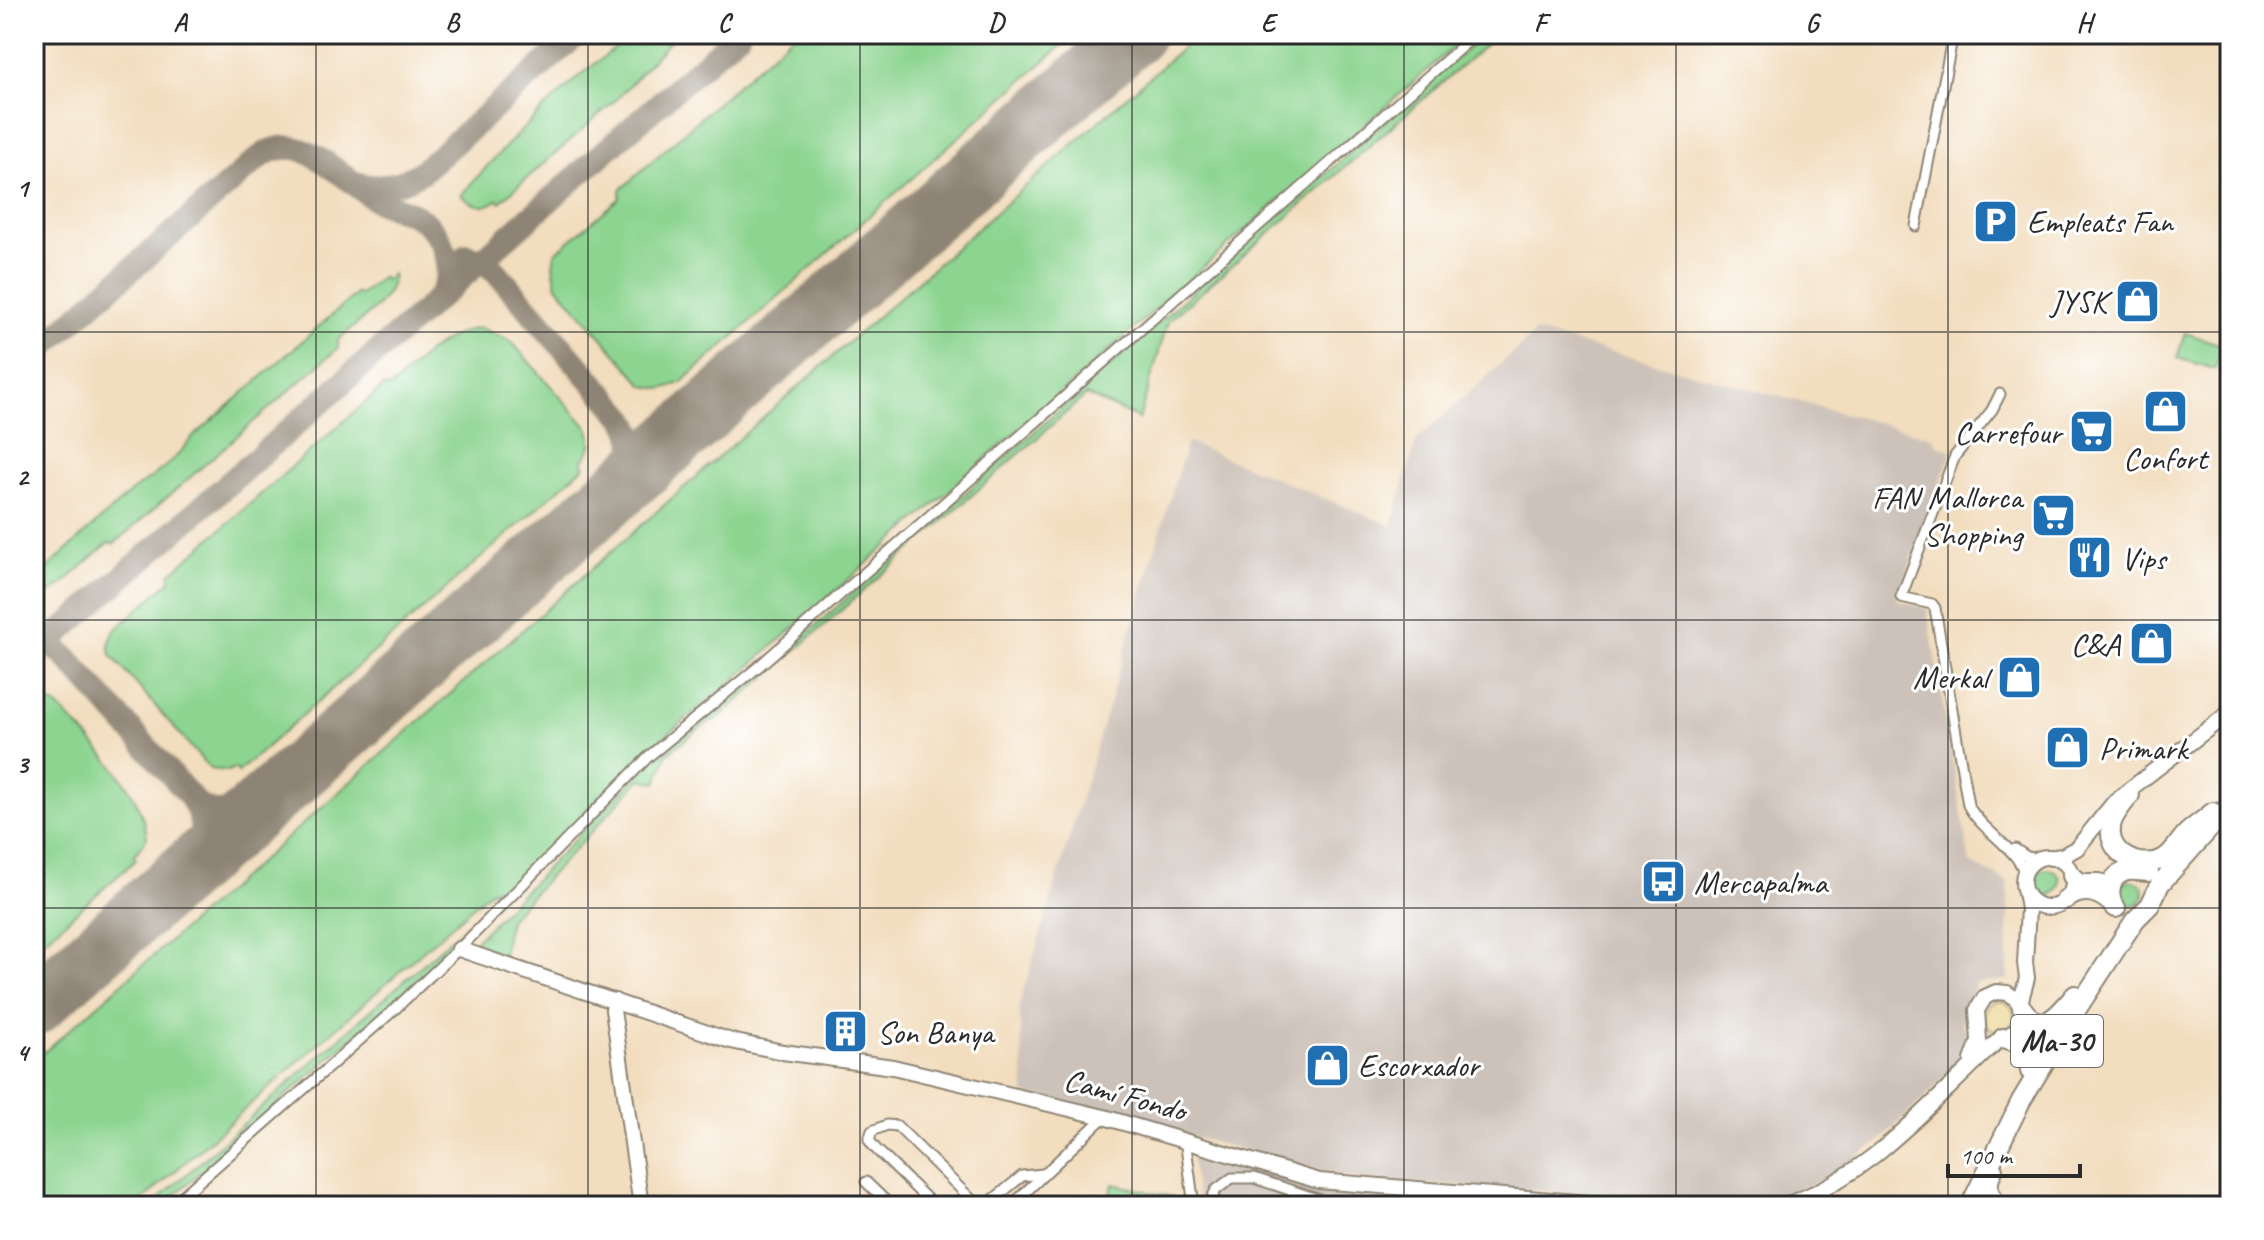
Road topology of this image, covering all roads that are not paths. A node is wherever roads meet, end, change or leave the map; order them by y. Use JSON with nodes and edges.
{"nodes":[{"id":1,"x":1476,"y":34,"type":"edge"},
{"id":2,"x":1953,"y":34,"type":"edge"},
{"id":3,"x":1916,"y":226,"type":"dead end"},
{"id":4,"x":2000,"y":394,"type":"dead end"},
{"id":5,"x":2230,"y":712,"type":"edge"},
{"id":6,"x":2145,"y":778,"type":"junction"},
{"id":7,"x":2230,"y":793,"type":"edge"},
{"id":8,"x":2130,"y":795,"type":"junction"},
{"id":9,"x":2221,"y":809,"type":"edge"},
{"id":10,"x":1999,"y":840,"type":"junction"},
{"id":11,"x":2045,"y":858,"type":"junction"},
{"id":12,"x":2140,"y":872,"type":"junction"},
{"id":13,"x":2071,"y":875,"type":"junction"},
{"id":14,"x":2024,"y":876,"type":"junction"},
{"id":15,"x":2116,"y":876,"type":"junction"},
{"id":16,"x":2025,"y":892,"type":"junction"},
{"id":17,"x":2154,"y":895,"type":"junction"},
{"id":18,"x":2061,"y":902,"type":"junction"},
{"id":19,"x":2114,"y":906,"type":"junction"},
{"id":20,"x":2143,"y":912,"type":"junction"},
{"id":21,"x":2027,"y":935,"type":"junction"},
{"id":22,"x":459,"y":949,"type":"junction"},
{"id":23,"x":2025,"y":963,"type":"junction"},
{"id":24,"x":2000,"y":992,"type":"junction"},
{"id":25,"x":2074,"y":996,"type":"junction"},
{"id":26,"x":615,"y":1001,"type":"junction"},
{"id":27,"x":2022,"y":1008,"type":"junction"},
{"id":28,"x":1977,"y":1019,"type":"junction"},
{"id":29,"x":2003,"y":1038,"type":"junction"},
{"id":30,"x":1964,"y":1071,"type":"junction"},
{"id":31,"x":2030,"y":1071,"type":"junction"},
{"id":32,"x":1104,"y":1117,"type":"junction"},
{"id":33,"x":2008,"y":1118,"type":"junction"},
{"id":34,"x":1185,"y":1139,"type":"junction"},
{"id":35,"x":1043,"y":1174,"type":"junction"},
{"id":36,"x":866,"y":1182,"type":"dead end"},
{"id":37,"x":1969,"y":1203,"type":"edge"},
{"id":38,"x":1791,"y":1205,"type":"edge"},
{"id":39,"x":171,"y":1206,"type":"edge"},
{"id":40,"x":641,"y":1206,"type":"edge"},
{"id":41,"x":891,"y":1206,"type":"edge"},
{"id":42,"x":934,"y":1206,"type":"edge"},
{"id":43,"x":978,"y":1206,"type":"edge"},
{"id":44,"x":991,"y":1206,"type":"edge"},
{"id":45,"x":1011,"y":1206,"type":"edge"},
{"id":46,"x":1194,"y":1206,"type":"edge"},
{"id":47,"x":1208,"y":1206,"type":"edge"},
{"id":48,"x":1374,"y":1206,"type":"edge"},
{"id":49,"x":1627,"y":1206,"type":"edge"},
{"id":50,"x":1999,"y":1206,"type":"edge"}],
"edges":[{"from":1,"to":22,"type":"street"},
{"from":2,"to":3,"type":"street"},
{"from":4,"to":10,"type":"street"},
{"from":5,"to":6,"type":"street"},
{"from":6,"to":8,"type":"street"},
{"from":6,"to":11,"type":"street"},
{"from":7,"to":9,"type":"highway","number":"Ma-30"},
{"from":8,"to":9,"type":"highway"},
{"from":8,"to":13,"type":"street"},
{"from":9,"to":12,"type":"highway","number":"Ma-30"},
{"from":9,"to":17,"type":"highway","number":"Ma-30"},
{"from":10,"to":11,"type":"street"},
{"from":10,"to":14,"type":"street"},
{"from":11,"to":13,"type":"street"},
{"from":11,"to":14,"type":"street"},
{"from":12,"to":15,"type":"highway","number":"Ma-30"},
{"from":12,"to":17,"type":"highway"},
{"from":13,"to":15,"type":"highway","number":"Ma-30"},
{"from":13,"to":18,"type":"street"},
{"from":14,"to":16,"type":"street"},
{"from":15,"to":19,"type":"highway","number":"Ma-30"},
{"from":16,"to":18,"type":"street"},
{"from":16,"to":21,"type":"street"},
{"from":17,"to":20,"type":"highway","number":"Ma-30"},
{"from":18,"to":19,"type":"highway"},
{"from":18,"to":21,"type":"street"},
{"from":19,"to":20,"type":"highway"},
{"from":19,"to":25,"type":"highway","number":"Ma-30"},
{"from":20,"to":33,"type":"highway","number":"Ma-30"},
{"from":21,"to":23,"type":"street"},
{"from":22,"to":26,"type":"street","name":"Camí Fondo"},
{"from":22,"to":39,"type":"street"},
{"from":23,"to":24,"type":"street"},
{"from":23,"to":27,"type":"street"},
{"from":24,"to":27,"type":"street"},
{"from":24,"to":28,"type":"street"},
{"from":25,"to":27,"type":"highway"},
{"from":25,"to":31,"type":"highway","number":"Ma-30"},
{"from":26,"to":32,"type":"street","name":"Camí Fondo"},
{"from":26,"to":40,"type":"street"},
{"from":27,"to":29,"type":"street"},
{"from":28,"to":29,"type":"street"},
{"from":28,"to":30,"type":"street"},
{"from":29,"to":30,"type":"street"},
{"from":29,"to":31,"type":"highway"},
{"from":30,"to":38,"type":"street"},
{"from":31,"to":33,"type":"highway","number":"Ma-30"},
{"from":32,"to":34,"type":"street","name":"Camí Fondo"},
{"from":32,"to":35,"type":"street"},
{"from":33,"to":37,"type":"highway","number":"Ma-30"},
{"from":33,"to":50,"type":"highway"},
{"from":34,"to":46,"type":"street"},
{"from":34,"to":49,"type":"street","name":"Camí Fondo"},
{"from":35,"to":44,"type":"street"},
{"from":35,"to":45,"type":"street"},
{"from":36,"to":41,"type":"street"},
{"from":37,"to":50,"type":"highway"},
{"from":42,"to":43,"type":"street"},
{"from":47,"to":48,"type":"street"}]}
